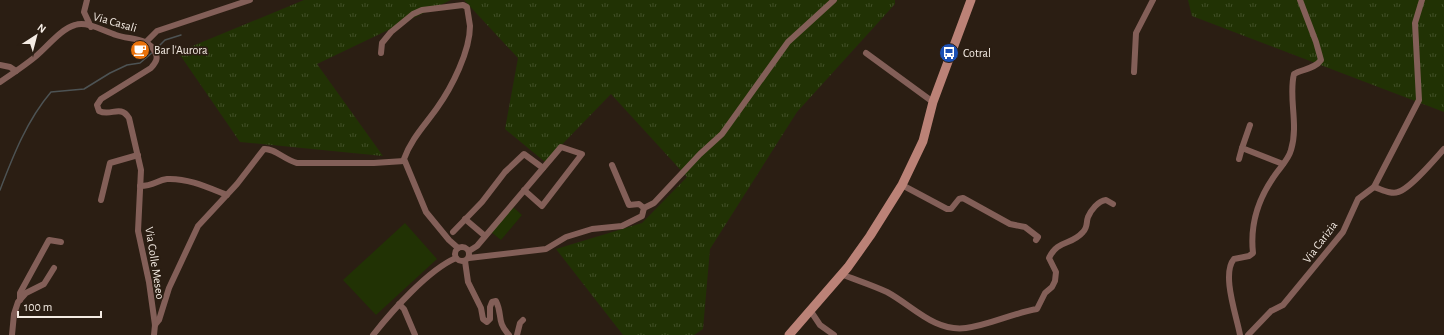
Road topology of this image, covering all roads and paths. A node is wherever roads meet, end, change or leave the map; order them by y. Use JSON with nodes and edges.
{"nodes":[{"id":1,"x":87,"y":0,"type":"edge"},
{"id":2,"x":250,"y":0,"type":"edge"},
{"id":3,"x":834,"y":0,"type":"edge"},
{"id":4,"x":972,"y":0,"type":"edge"},
{"id":5,"x":1153,"y":0,"type":"edge"},
{"id":6,"x":1300,"y":0,"type":"edge"},
{"id":7,"x":1422,"y":0,"type":"edge"},
{"id":8,"x":464,"y":2,"type":"edge"},
{"id":9,"x":91,"y":27,"type":"junction"},
{"id":10,"x":146,"y":42,"type":"junction"},
{"id":11,"x":381,"y":53,"type":"dead end"},
{"id":12,"x":866,"y":53,"type":"dead end"},
{"id":13,"x":0,"y":65,"type":"edge"},
{"id":14,"x":16,"y":72,"type":"junction"},
{"id":15,"x":1134,"y":72,"type":"dead end"},
{"id":16,"x":0,"y":82,"type":"edge"},
{"id":17,"x":933,"y":102,"type":"junction"},
{"id":18,"x":1250,"y":125,"type":"dead end"},
{"id":19,"x":1242,"y":148,"type":"junction"},
{"id":20,"x":1444,"y":149,"type":"edge"},
{"id":21,"x":138,"y":155,"type":"junction"},
{"id":22,"x":1239,"y":159,"type":"dead end"},
{"id":23,"x":404,"y":161,"type":"junction"},
{"id":24,"x":1283,"y":164,"type":"junction"},
{"id":25,"x":612,"y":165,"type":"dead end"},
{"id":26,"x":543,"y":168,"type":"junction"},
{"id":27,"x":902,"y":185,"type":"junction"},
{"id":28,"x":140,"y":186,"type":"junction"},
{"id":29,"x":1374,"y":186,"type":"junction"},
{"id":30,"x":524,"y":190,"type":"junction"},
{"id":31,"x":227,"y":195,"type":"junction"},
{"id":32,"x":101,"y":200,"type":"dead end"},
{"id":33,"x":1113,"y":204,"type":"dead end"},
{"id":34,"x":644,"y":208,"type":"junction"},
{"id":35,"x":465,"y":219,"type":"junction"},
{"id":36,"x":453,"y":232,"type":"dead end"},
{"id":37,"x":485,"y":236,"type":"junction"},
{"id":38,"x":1036,"y":240,"type":"dead end"},
{"id":39,"x":61,"y":242,"type":"dead end"},
{"id":40,"x":458,"y":248,"type":"junction"},
{"id":41,"x":467,"y":257,"type":"junction"},
{"id":42,"x":456,"y":258,"type":"junction"},
{"id":43,"x":54,"y":268,"type":"dead end"},
{"id":44,"x":841,"y":274,"type":"junction"},
{"id":45,"x":20,"y":300,"type":"junction"},
{"id":46,"x":399,"y":304,"type":"junction"},
{"id":47,"x":810,"y":310,"type":"junction"},
{"id":48,"x":523,"y":320,"type":"dead end"},
{"id":49,"x":155,"y":325,"type":"junction"},
{"id":50,"x":12,"y":335,"type":"edge"},
{"id":51,"x":154,"y":335,"type":"edge"},
{"id":52,"x":373,"y":335,"type":"edge"},
{"id":53,"x":415,"y":335,"type":"edge"},
{"id":54,"x":509,"y":335,"type":"edge"},
{"id":55,"x":518,"y":335,"type":"edge"},
{"id":56,"x":789,"y":335,"type":"edge"},
{"id":57,"x":834,"y":335,"type":"edge"},
{"id":58,"x":1240,"y":335,"type":"edge"},
{"id":59,"x":1248,"y":335,"type":"edge"}],
"edges":[{"from":1,"to":9,"type":"street"},
{"from":2,"to":10,"type":"street"},
{"from":3,"to":34,"type":"street"},
{"from":4,"to":17,"type":"main road"},
{"from":5,"to":15,"type":"street"},
{"from":6,"to":24,"type":"street"},
{"from":7,"to":29,"type":"street"},
{"from":8,"to":11,"type":"street"},
{"from":8,"to":23,"type":"street"},
{"from":9,"to":10,"type":"street","name":"Via Casali"},
{"from":9,"to":14,"type":"street","name":"Via Casali"},
{"from":10,"to":21,"type":"street","name":"Via Colle Meseo"},
{"from":12,"to":17,"type":"street"},
{"from":13,"to":14,"type":"street"},
{"from":14,"to":16,"type":"street","name":"Via Casali"},
{"from":17,"to":27,"type":"main road"},
{"from":18,"to":19,"type":"street"},
{"from":19,"to":22,"type":"street"},
{"from":19,"to":24,"type":"street"},
{"from":20,"to":29,"type":"street"},
{"from":21,"to":28,"type":"street","name":"Via Colle Meseo"},
{"from":21,"to":32,"type":"street"},
{"from":23,"to":31,"type":"street"},
{"from":23,"to":40,"type":"street"},
{"from":24,"to":58,"type":"street"},
{"from":25,"to":34,"type":"street"},
{"from":26,"to":30,"type":"street"},
{"from":26,"to":30,"type":"street"},
{"from":26,"to":35,"type":"street"},
{"from":27,"to":38,"type":"street"},
{"from":27,"to":44,"type":"main road"},
{"from":28,"to":31,"type":"street"},
{"from":28,"to":49,"type":"street","name":"Via Colle Meseo"},
{"from":29,"to":59,"type":"street","name":"Via Carizia"},
{"from":30,"to":37,"type":"street"},
{"from":31,"to":49,"type":"street"},
{"from":33,"to":44,"type":"street"},
{"from":34,"to":41,"type":"street"},
{"from":35,"to":36,"type":"street"},
{"from":35,"to":37,"type":"street"},
{"from":37,"to":41,"type":"street"},
{"from":39,"to":45,"type":"street"},
{"from":40,"to":41,"type":"street"},
{"from":40,"to":42,"type":"street"},
{"from":41,"to":42,"type":"street"},
{"from":41,"to":54,"type":"street"},
{"from":42,"to":46,"type":"street"},
{"from":43,"to":45,"type":"street"},
{"from":44,"to":47,"type":"main road"},
{"from":45,"to":50,"type":"street"},
{"from":46,"to":52,"type":"street"},
{"from":46,"to":53,"type":"street"},
{"from":47,"to":56,"type":"main road"},
{"from":47,"to":57,"type":"street"},
{"from":48,"to":55,"type":"street"},
{"from":49,"to":51,"type":"street","name":"Via Colle Meseo"}]}
